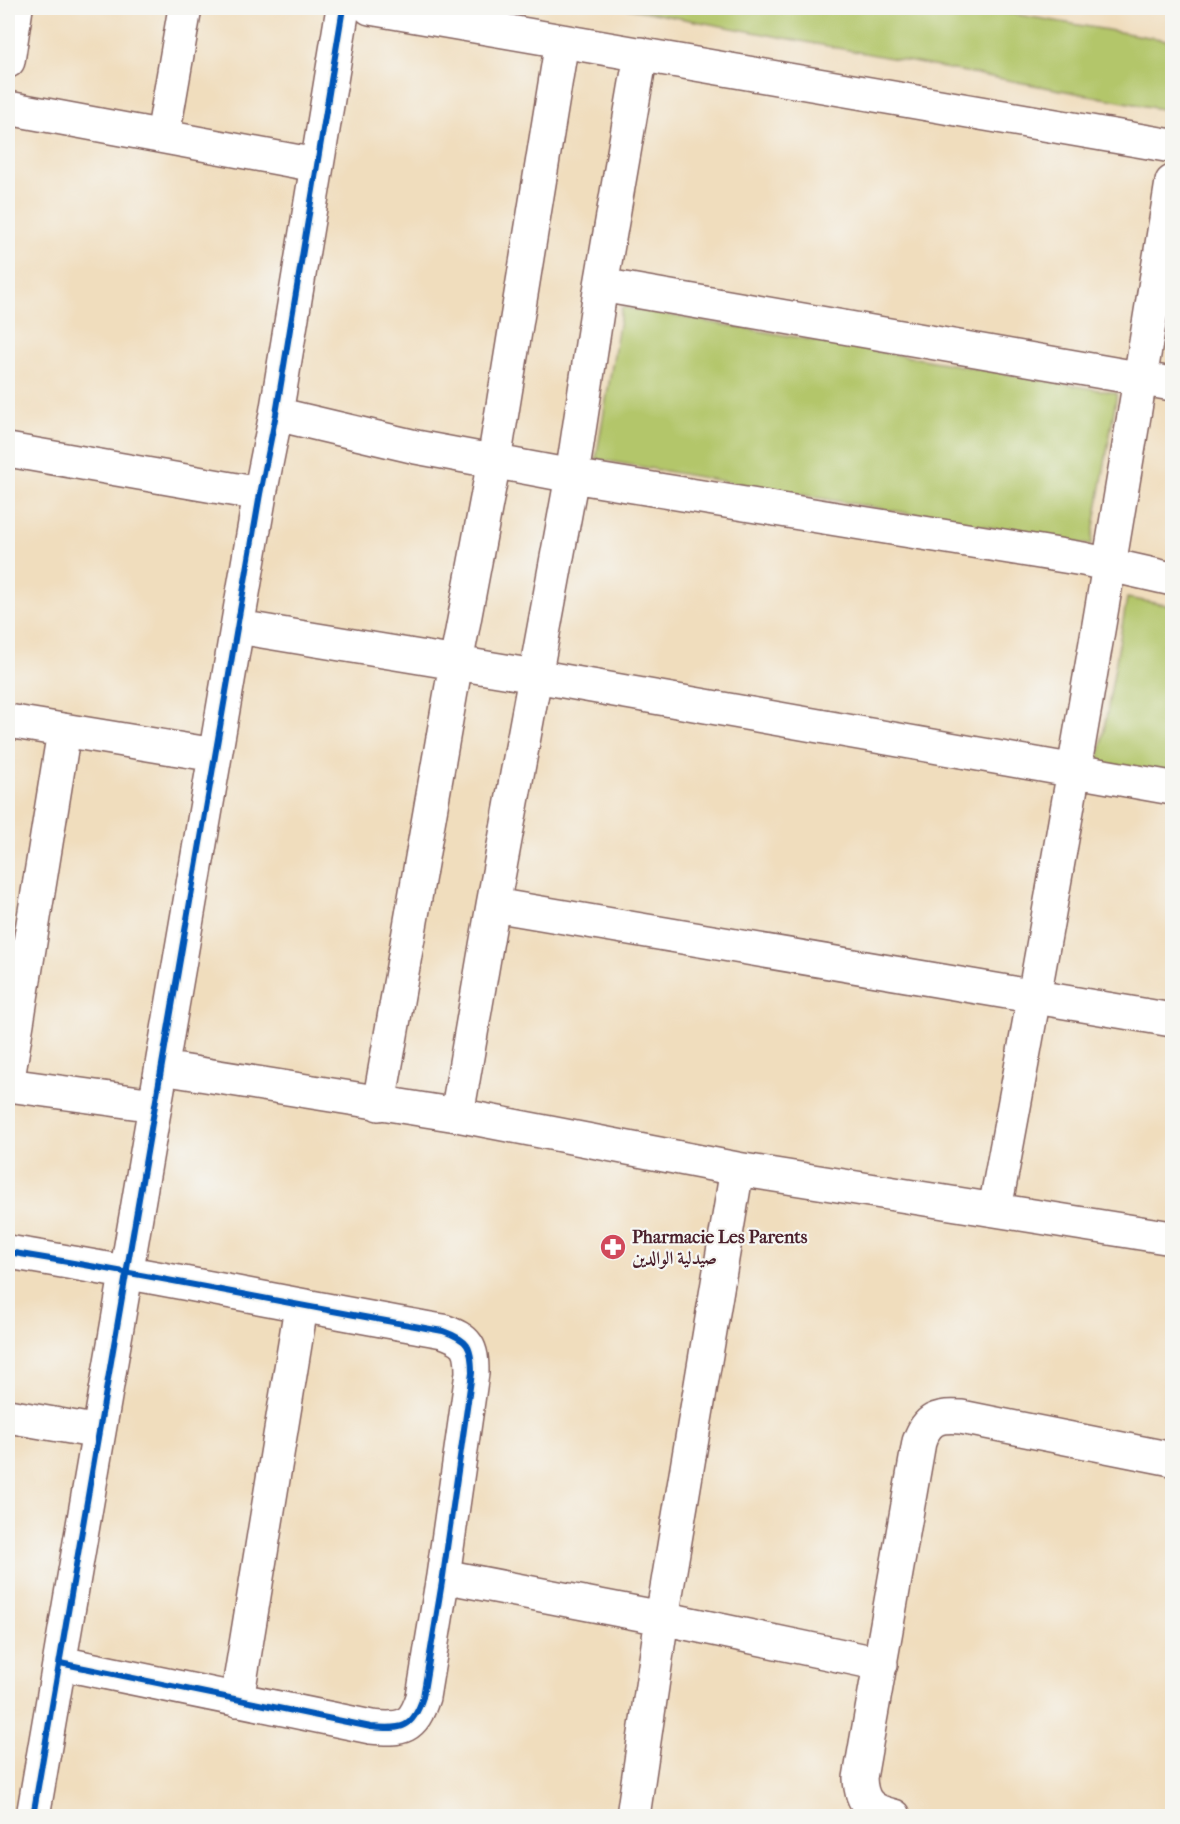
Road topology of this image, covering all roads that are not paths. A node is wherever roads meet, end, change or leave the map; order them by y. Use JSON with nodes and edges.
{"nodes":[{"id":1,"x":16,"y":8,"type":"edge"},
{"id":2,"x":185,"y":8,"type":"edge"},
{"id":3,"x":343,"y":8,"type":"edge"},
{"id":4,"x":370,"y":8,"type":"edge"},
{"id":5,"x":562,"y":40,"type":"junction"},
{"id":6,"x":641,"y":54,"type":"junction"},
{"id":7,"x":8,"y":61,"type":"edge"},
{"id":8,"x":8,"y":108,"type":"edge"},
{"id":9,"x":163,"y":136,"type":"junction"},
{"id":10,"x":1173,"y":146,"type":"edge"},
{"id":11,"x":316,"y":165,"type":"junction"},
{"id":12,"x":1173,"y":182,"type":"edge"},
{"id":13,"x":601,"y":285,"type":"junction"},
{"id":14,"x":1141,"y":379,"type":"junction"},
{"id":15,"x":1173,"y":384,"type":"edge"},
{"id":16,"x":276,"y":414,"type":"junction"},
{"id":17,"x":8,"y":450,"type":"edge"},
{"id":18,"x":494,"y":461,"type":"junction"},
{"id":19,"x":572,"y":476,"type":"junction"},
{"id":20,"x":260,"y":494,"type":"junction"},
{"id":21,"x":1111,"y":564,"type":"junction"},
{"id":22,"x":1173,"y":579,"type":"edge"},
{"id":23,"x":238,"y":627,"type":"junction"},
{"id":24,"x":456,"y":663,"type":"junction"},
{"id":25,"x":535,"y":676,"type":"junction"},
{"id":26,"x":8,"y":721,"type":"edge"},
{"id":27,"x":64,"y":730,"type":"junction"},
{"id":28,"x":215,"y":755,"type":"junction"},
{"id":29,"x":1073,"y":771,"type":"junction"},
{"id":30,"x":1173,"y":788,"type":"edge"},
{"id":31,"x":493,"y":905,"type":"junction"},
{"id":32,"x":1035,"y":997,"type":"junction"},
{"id":33,"x":1173,"y":1020,"type":"edge"},
{"id":34,"x":162,"y":1068,"type":"junction"},
{"id":35,"x":8,"y":1079,"type":"edge"},
{"id":36,"x":8,"y":1085,"type":"edge"},
{"id":37,"x":379,"y":1104,"type":"junction"},
{"id":38,"x":155,"y":1105,"type":"junction"},
{"id":39,"x":457,"y":1115,"type":"junction"},
{"id":40,"x":737,"y":1169,"type":"junction"},
{"id":41,"x":995,"y":1209,"type":"junction"},
{"id":42,"x":1173,"y":1238,"type":"edge"},
{"id":43,"x":8,"y":1252,"type":"edge"},
{"id":44,"x":127,"y":1271,"type":"junction"},
{"id":45,"x":302,"y":1307,"type":"junction"},
{"id":46,"x":8,"y":1416,"type":"edge"},
{"id":47,"x":99,"y":1432,"type":"junction"},
{"id":48,"x":1173,"y":1459,"type":"edge"},
{"id":49,"x":443,"y":1576,"type":"junction"},
{"id":50,"x":662,"y":1618,"type":"junction"},
{"id":51,"x":60,"y":1663,"type":"junction"},
{"id":52,"x":881,"y":1664,"type":"junction"},
{"id":53,"x":237,"y":1700,"type":"junction"},
{"id":54,"x":33,"y":1816,"type":"edge"},
{"id":55,"x":633,"y":1816,"type":"edge"},
{"id":56,"x":894,"y":1816,"type":"edge"}],
"edges":[{"from":1,"to":7,"type":"street"},
{"from":2,"to":9,"type":"street"},
{"from":3,"to":11,"type":"street"},
{"from":4,"to":5,"type":"street"},
{"from":5,"to":6,"type":"street"},
{"from":5,"to":18,"type":"street"},
{"from":6,"to":10,"type":"street"},
{"from":6,"to":13,"type":"street"},
{"from":8,"to":9,"type":"street"},
{"from":9,"to":11,"type":"street"},
{"from":11,"to":16,"type":"street"},
{"from":12,"to":14,"type":"street"},
{"from":13,"to":14,"type":"street"},
{"from":13,"to":19,"type":"street"},
{"from":14,"to":15,"type":"street"},
{"from":14,"to":21,"type":"street"},
{"from":16,"to":18,"type":"street"},
{"from":16,"to":20,"type":"street"},
{"from":17,"to":20,"type":"street"},
{"from":18,"to":19,"type":"street"},
{"from":18,"to":24,"type":"street"},
{"from":19,"to":21,"type":"street"},
{"from":19,"to":25,"type":"street"},
{"from":20,"to":23,"type":"street"},
{"from":21,"to":22,"type":"street"},
{"from":21,"to":29,"type":"street"},
{"from":23,"to":24,"type":"street"},
{"from":23,"to":28,"type":"street"},
{"from":24,"to":25,"type":"street"},
{"from":24,"to":37,"type":"street"},
{"from":25,"to":29,"type":"street"},
{"from":25,"to":31,"type":"street"},
{"from":26,"to":27,"type":"street"},
{"from":27,"to":28,"type":"street"},
{"from":27,"to":35,"type":"street"},
{"from":28,"to":34,"type":"street"},
{"from":29,"to":30,"type":"street"},
{"from":29,"to":32,"type":"street"},
{"from":31,"to":32,"type":"street"},
{"from":31,"to":39,"type":"street"},
{"from":32,"to":33,"type":"street"},
{"from":32,"to":41,"type":"street"},
{"from":34,"to":37,"type":"street"},
{"from":34,"to":38,"type":"street"},
{"from":36,"to":38,"type":"street"},
{"from":37,"to":39,"type":"street"},
{"from":38,"to":44,"type":"street"},
{"from":39,"to":40,"type":"street"},
{"from":40,"to":41,"type":"street"},
{"from":40,"to":50,"type":"street"},
{"from":41,"to":42,"type":"street"},
{"from":43,"to":44,"type":"street"},
{"from":44,"to":45,"type":"street"},
{"from":44,"to":47,"type":"street"},
{"from":45,"to":49,"type":"street"},
{"from":45,"to":53,"type":"street"},
{"from":46,"to":47,"type":"street"},
{"from":47,"to":51,"type":"street"},
{"from":48,"to":52,"type":"street"},
{"from":49,"to":50,"type":"street"},
{"from":49,"to":53,"type":"street"},
{"from":50,"to":52,"type":"street"},
{"from":50,"to":55,"type":"street"},
{"from":51,"to":53,"type":"street"},
{"from":51,"to":54,"type":"street"},
{"from":52,"to":56,"type":"street"}]}
